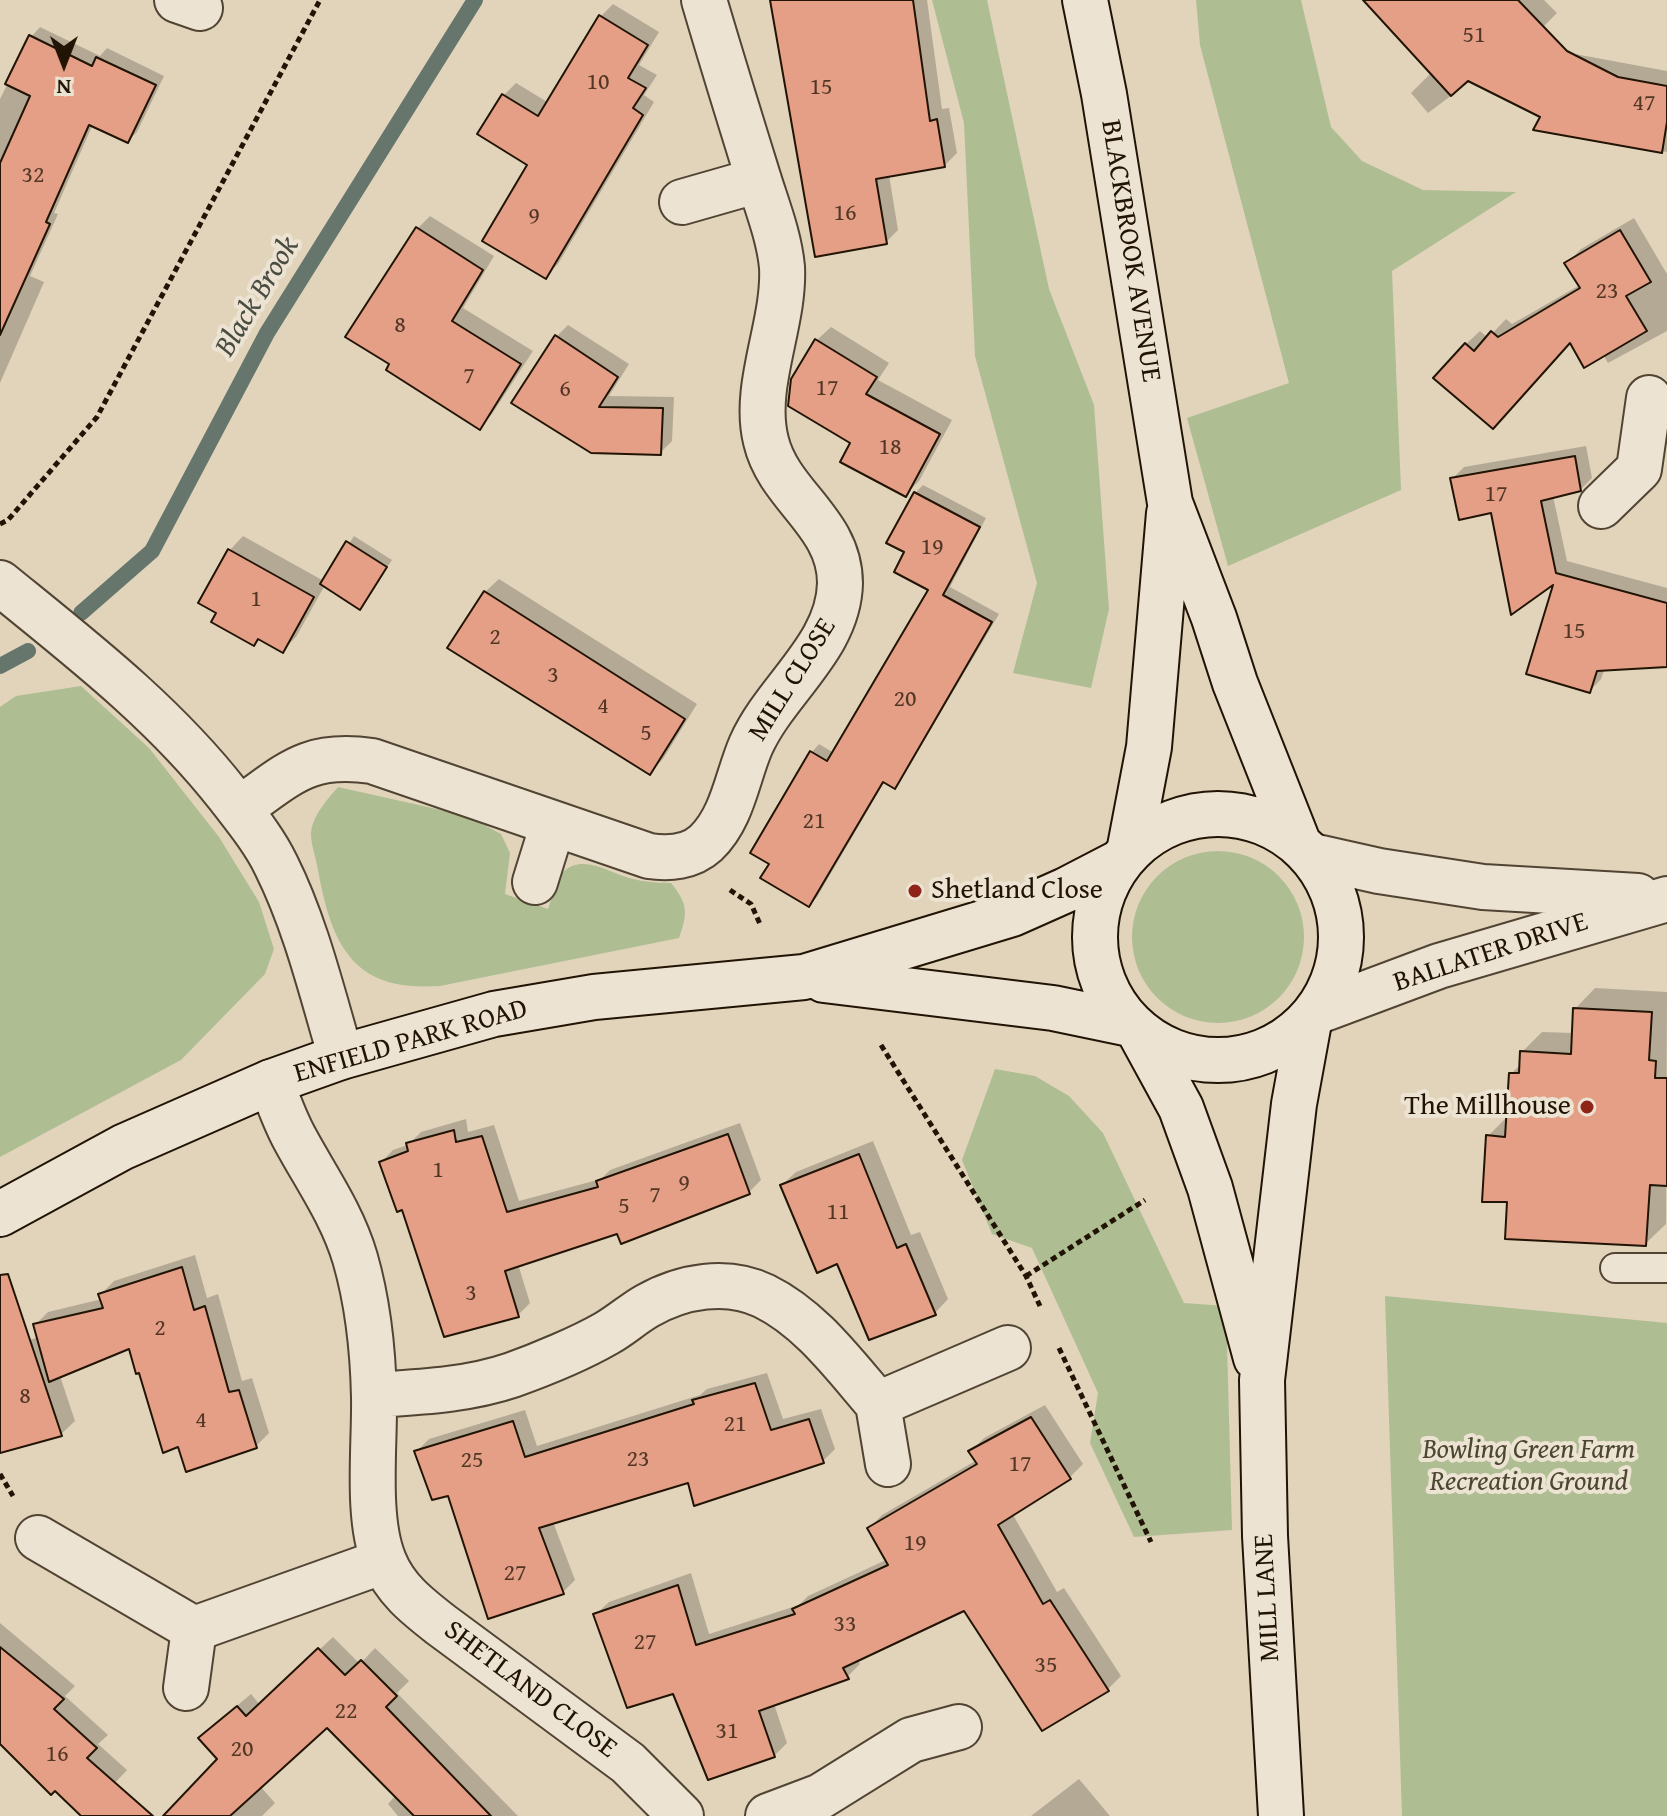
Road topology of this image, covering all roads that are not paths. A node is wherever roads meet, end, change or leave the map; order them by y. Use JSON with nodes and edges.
{"nodes":[{"id":1,"x":704,"y":0,"type":"edge"},
{"id":2,"x":1085,"y":0,"type":"edge"},
{"id":3,"x":759,"y":180,"type":"junction"},
{"id":4,"x":682,"y":202,"type":"dead end"},
{"id":5,"x":1649,"y":398,"type":"dead end"},
{"id":6,"x":1653,"y":476,"type":"edge"},
{"id":7,"x":1170,"y":503,"type":"junction"},
{"id":8,"x":1601,"y":506,"type":"dead end"},
{"id":9,"x":0,"y":583,"type":"edge"},
{"id":10,"x":239,"y":809,"type":"junction"},
{"id":11,"x":553,"y":824,"type":"junction"},
{"id":12,"x":1305,"y":849,"type":"junction"},
{"id":13,"x":1125,"y":857,"type":"junction"},
{"id":14,"x":535,"y":882,"type":"dead end"},
{"id":15,"x":1667,"y":898,"type":"edge"},
{"id":16,"x":804,"y":977,"type":"junction"},
{"id":17,"x":1312,"y":1017,"type":"junction"},
{"id":18,"x":1135,"y":1028,"type":"junction"},
{"id":19,"x":341,"y":1057,"type":"junction"},
{"id":20,"x":271,"y":1082,"type":"junction"},
{"id":21,"x":0,"y":1214,"type":"edge"},
{"id":22,"x":1615,"y":1268,"type":"dead end"},
{"id":23,"x":1667,"y":1268,"type":"edge"},
{"id":24,"x":1008,"y":1348,"type":"dead end"},
{"id":25,"x":1262,"y":1380,"type":"junction"},
{"id":26,"x":374,"y":1395,"type":"junction"},
{"id":27,"x":878,"y":1404,"type":"junction"},
{"id":28,"x":888,"y":1464,"type":"dead end"},
{"id":29,"x":38,"y":1538,"type":"dead end"},
{"id":30,"x":384,"y":1561,"type":"junction"},
{"id":31,"x":194,"y":1629,"type":"junction"},
{"id":32,"x":186,"y":1688,"type":"dead end"},
{"id":33,"x":959,"y":1727,"type":"dead end"},
{"id":34,"x":681,"y":1816,"type":"edge"},
{"id":35,"x":768,"y":1816,"type":"edge"},
{"id":36,"x":1281,"y":1816,"type":"edge"}],
"edges":[{"from":1,"to":3,"type":"street","name":"MILL CLOSE"},
{"from":2,"to":7,"type":"street","name":"BLACKBROOK AVENUE"},
{"from":3,"to":4,"type":"street"},
{"from":3,"to":11,"type":"street","name":"MILL CLOSE"},
{"from":5,"to":6,"type":"street"},
{"from":6,"to":8,"type":"street"},
{"from":7,"to":12,"type":"street","name":"BLACKBROOK AVENUE"},
{"from":7,"to":13,"type":"street","name":"BLACKBROOK AVENUE"},
{"from":9,"to":10,"type":"street"},
{"from":10,"to":11,"type":"street","name":"MILL CLOSE"},
{"from":10,"to":19,"type":"street"},
{"from":11,"to":14,"type":"street"},
{"from":12,"to":13,"type":"street"},
{"from":12,"to":15,"type":"street","name":"BALLATER DRIVE"},
{"from":12,"to":17,"type":"street"},
{"from":13,"to":16,"type":"street","name":"ENFIELD PARK ROAD"},
{"from":13,"to":18,"type":"street"},
{"from":15,"to":17,"type":"street","name":"BALLATER DRIVE"},
{"from":16,"to":18,"type":"street","name":"ENFIELD PARK ROAD"},
{"from":16,"to":19,"type":"street","name":"ENFIELD PARK ROAD"},
{"from":17,"to":18,"type":"street"},
{"from":17,"to":25,"type":"street","name":"MILL LANE"},
{"from":18,"to":25,"type":"street","name":"MILL LANE"},
{"from":19,"to":20,"type":"street","name":"ENFIELD PARK ROAD"},
{"from":20,"to":21,"type":"street","name":"ENFIELD PARK ROAD"},
{"from":20,"to":26,"type":"street","name":"SHETLAND CLOSE"},
{"from":22,"to":23,"type":"lane"},
{"from":24,"to":27,"type":"street"},
{"from":25,"to":36,"type":"street","name":"MILL LANE"},
{"from":26,"to":27,"type":"street"},
{"from":26,"to":30,"type":"street","name":"SHETLAND CLOSE"},
{"from":27,"to":28,"type":"street"},
{"from":29,"to":31,"type":"street"},
{"from":30,"to":31,"type":"street"},
{"from":30,"to":34,"type":"street","name":"SHETLAND CLOSE"},
{"from":31,"to":32,"type":"street"},
{"from":33,"to":35,"type":"street"}]}
